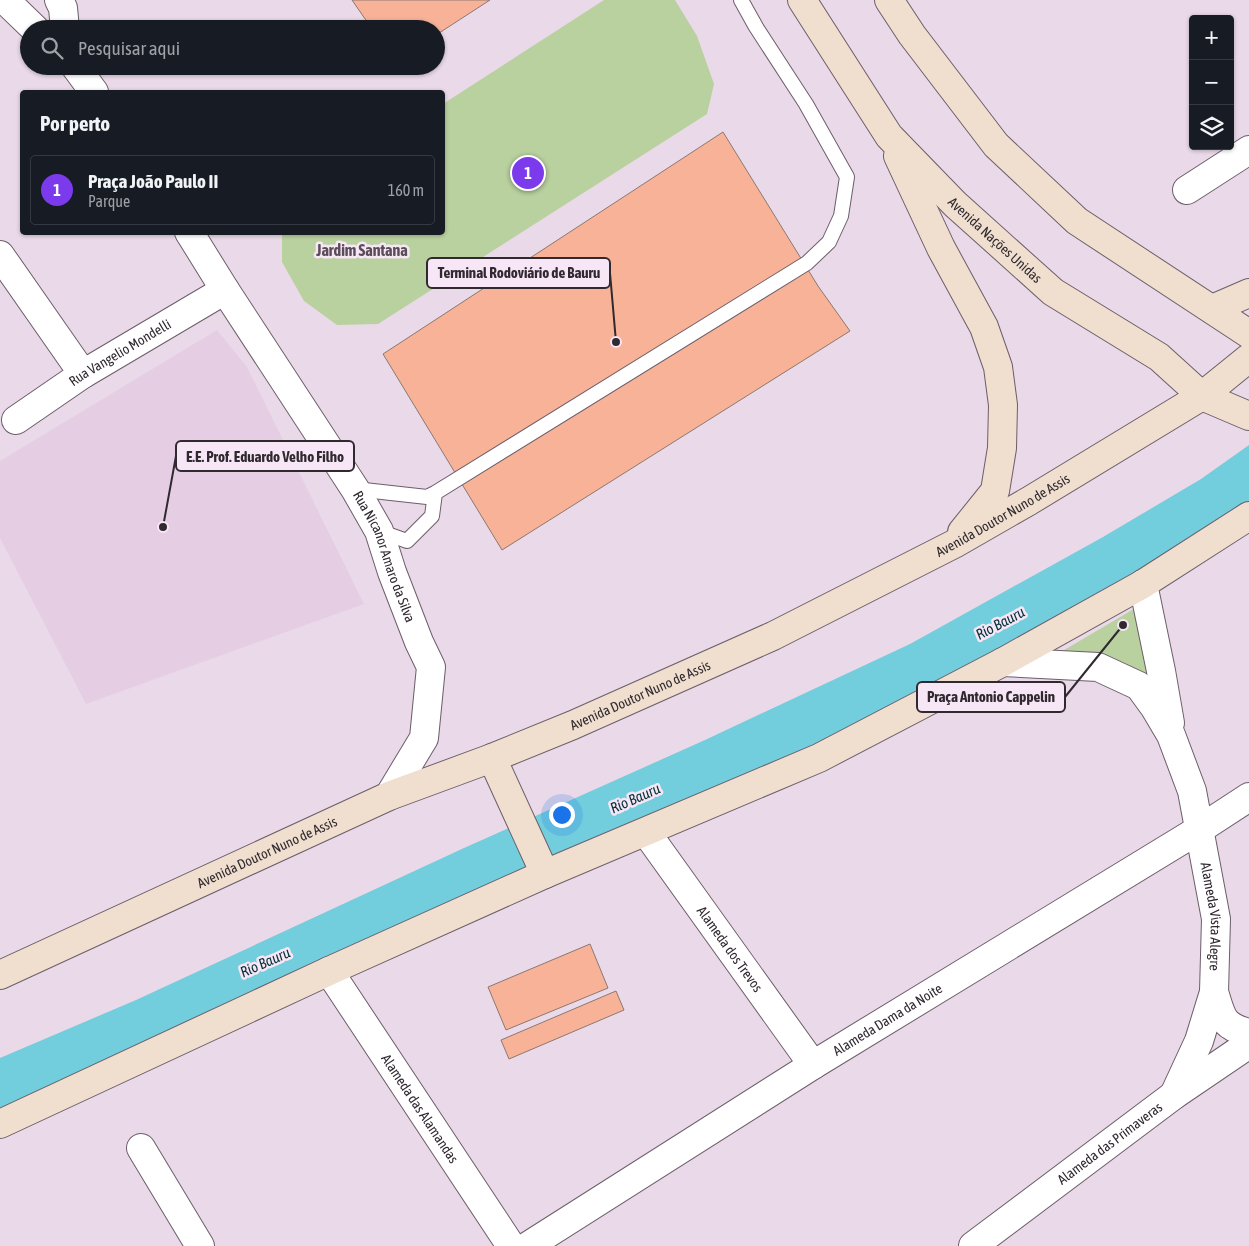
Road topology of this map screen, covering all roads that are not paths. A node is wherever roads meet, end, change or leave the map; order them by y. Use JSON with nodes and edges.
{"nodes":[{"id":1,"x":5,"y":0,"type":"edge"},
{"id":2,"x":59,"y":0,"type":"edge"},
{"id":3,"x":741,"y":0,"type":"edge"},
{"id":4,"x":802,"y":0,"type":"edge"},
{"id":5,"x":889,"y":0,"type":"edge"},
{"id":6,"x":26,"y":20,"type":"edge"},
{"id":7,"x":64,"y":20,"type":"edge"},
{"id":8,"x":82,"y":75,"type":"edge"},
{"id":9,"x":93,"y":90,"type":"edge"},
{"id":10,"x":889,"y":136,"type":"junction"},
{"id":11,"x":1249,"y":150,"type":"edge"},
{"id":12,"x":1187,"y":190,"type":"dead end"},
{"id":13,"x":191,"y":235,"type":"edge"},
{"id":14,"x":0,"y":255,"type":"edge"},
{"id":15,"x":225,"y":290,"type":"junction"},
{"id":16,"x":1249,"y":293,"type":"edge"},
{"id":17,"x":1212,"y":308,"type":"junction"},
{"id":18,"x":1249,"y":334,"type":"edge"},
{"id":19,"x":1249,"y":358,"type":"edge"},
{"id":20,"x":83,"y":374,"type":"junction"},
{"id":21,"x":1202,"y":396,"type":"junction"},
{"id":22,"x":1248,"y":415,"type":"edge"},
{"id":23,"x":16,"y":420,"type":"dead end"},
{"id":24,"x":355,"y":488,"type":"junction"},
{"id":25,"x":435,"y":493,"type":"junction"},
{"id":26,"x":1249,"y":516,"type":"edge"},
{"id":27,"x":378,"y":531,"type":"junction"},
{"id":28,"x":954,"y":544,"type":"junction"},
{"id":29,"x":1143,"y":584,"type":"junction"},
{"id":30,"x":1003,"y":662,"type":"junction"},
{"id":31,"x":1171,"y":735,"type":"junction"},
{"id":32,"x":492,"y":758,"type":"junction"},
{"id":33,"x":389,"y":796,"type":"junction"},
{"id":34,"x":1249,"y":797,"type":"edge"},
{"id":35,"x":1200,"y":829,"type":"junction"},
{"id":36,"x":646,"y":832,"type":"junction"},
{"id":37,"x":545,"y":874,"type":"junction"},
{"id":38,"x":329,"y":971,"type":"junction"},
{"id":39,"x":0,"y":975,"type":"edge"},
{"id":40,"x":1214,"y":992,"type":"junction"},
{"id":41,"x":1249,"y":1033,"type":"edge"},
{"id":42,"x":1249,"y":1044,"type":"edge"},
{"id":43,"x":813,"y":1065,"type":"junction"},
{"id":44,"x":1174,"y":1095,"type":"junction"},
{"id":45,"x":0,"y":1124,"type":"edge"},
{"id":46,"x":141,"y":1148,"type":"dead end"},
{"id":47,"x":200,"y":1246,"type":"edge"},
{"id":48,"x":511,"y":1246,"type":"edge"},
{"id":49,"x":528,"y":1246,"type":"edge"},
{"id":50,"x":973,"y":1246,"type":"edge"}],
"edges":[{"from":1,"to":6,"type":"street"},
{"from":2,"to":7,"type":"street"},
{"from":3,"to":25,"type":"lane"},
{"from":4,"to":10,"type":"main road","name":"Avenida Nações Unidas"},
{"from":5,"to":17,"type":"main road"},
{"from":8,"to":9,"type":"street"},
{"from":10,"to":21,"type":"main road","name":"Avenida Nações Unidas"},
{"from":10,"to":28,"type":"main road"},
{"from":11,"to":12,"type":"street"},
{"from":13,"to":15,"type":"street","name":"Rua Nicanor Amaro da Silva"},
{"from":14,"to":20,"type":"street"},
{"from":15,"to":20,"type":"street","name":"Rua Vangelio Mondelli"},
{"from":15,"to":24,"type":"street","name":"Rua Nicanor Amaro da Silva"},
{"from":16,"to":17,"type":"main road"},
{"from":17,"to":18,"type":"main road"},
{"from":19,"to":21,"type":"main road","name":"Avenida Doutor Nuno de Assis"},
{"from":20,"to":23,"type":"street","name":"Rua Vangelio Mondelli"},
{"from":21,"to":22,"type":"main road","name":"Avenida Nações Unidas"},
{"from":21,"to":28,"type":"main road","name":"Avenida Doutor Nuno de Assis"},
{"from":24,"to":25,"type":"lane"},
{"from":24,"to":27,"type":"street","name":"Rua Nicanor Amaro da Silva"},
{"from":25,"to":27,"type":"lane"},
{"from":26,"to":29,"type":"main road"},
{"from":27,"to":33,"type":"street","name":"Rua Nicanor Amaro da Silva"},
{"from":28,"to":32,"type":"main road","name":"Avenida Doutor Nuno de Assis"},
{"from":29,"to":30,"type":"main road"},
{"from":29,"to":31,"type":"street"},
{"from":30,"to":31,"type":"street"},
{"from":30,"to":36,"type":"main road"},
{"from":31,"to":35,"type":"street","name":"Alameda Vista Alegre"},
{"from":32,"to":33,"type":"main road","name":"Avenida Doutor Nuno de Assis"},
{"from":32,"to":37,"type":"main road"},
{"from":33,"to":39,"type":"main road","name":"Avenida Doutor Nuno de Assis"},
{"from":34,"to":35,"type":"street","name":"Alameda Dama da Noite"},
{"from":35,"to":40,"type":"street","name":"Alameda Vista Alegre"},
{"from":35,"to":43,"type":"street","name":"Alameda Dama da Noite"},
{"from":36,"to":37,"type":"main road"},
{"from":36,"to":43,"type":"street","name":"Alameda dos Trevos"},
{"from":37,"to":38,"type":"main road"},
{"from":38,"to":45,"type":"main road"},
{"from":38,"to":48,"type":"street","name":"Alameda das Alamandas"},
{"from":40,"to":41,"type":"street"},
{"from":40,"to":44,"type":"street","name":"Alameda Vista Alegre"},
{"from":42,"to":44,"type":"street","name":"Alameda das Primaveras"},
{"from":43,"to":49,"type":"street","name":"Alameda Dama da Noite"},
{"from":44,"to":50,"type":"street","name":"Alameda das Primaveras"},
{"from":46,"to":47,"type":"street"}]}
